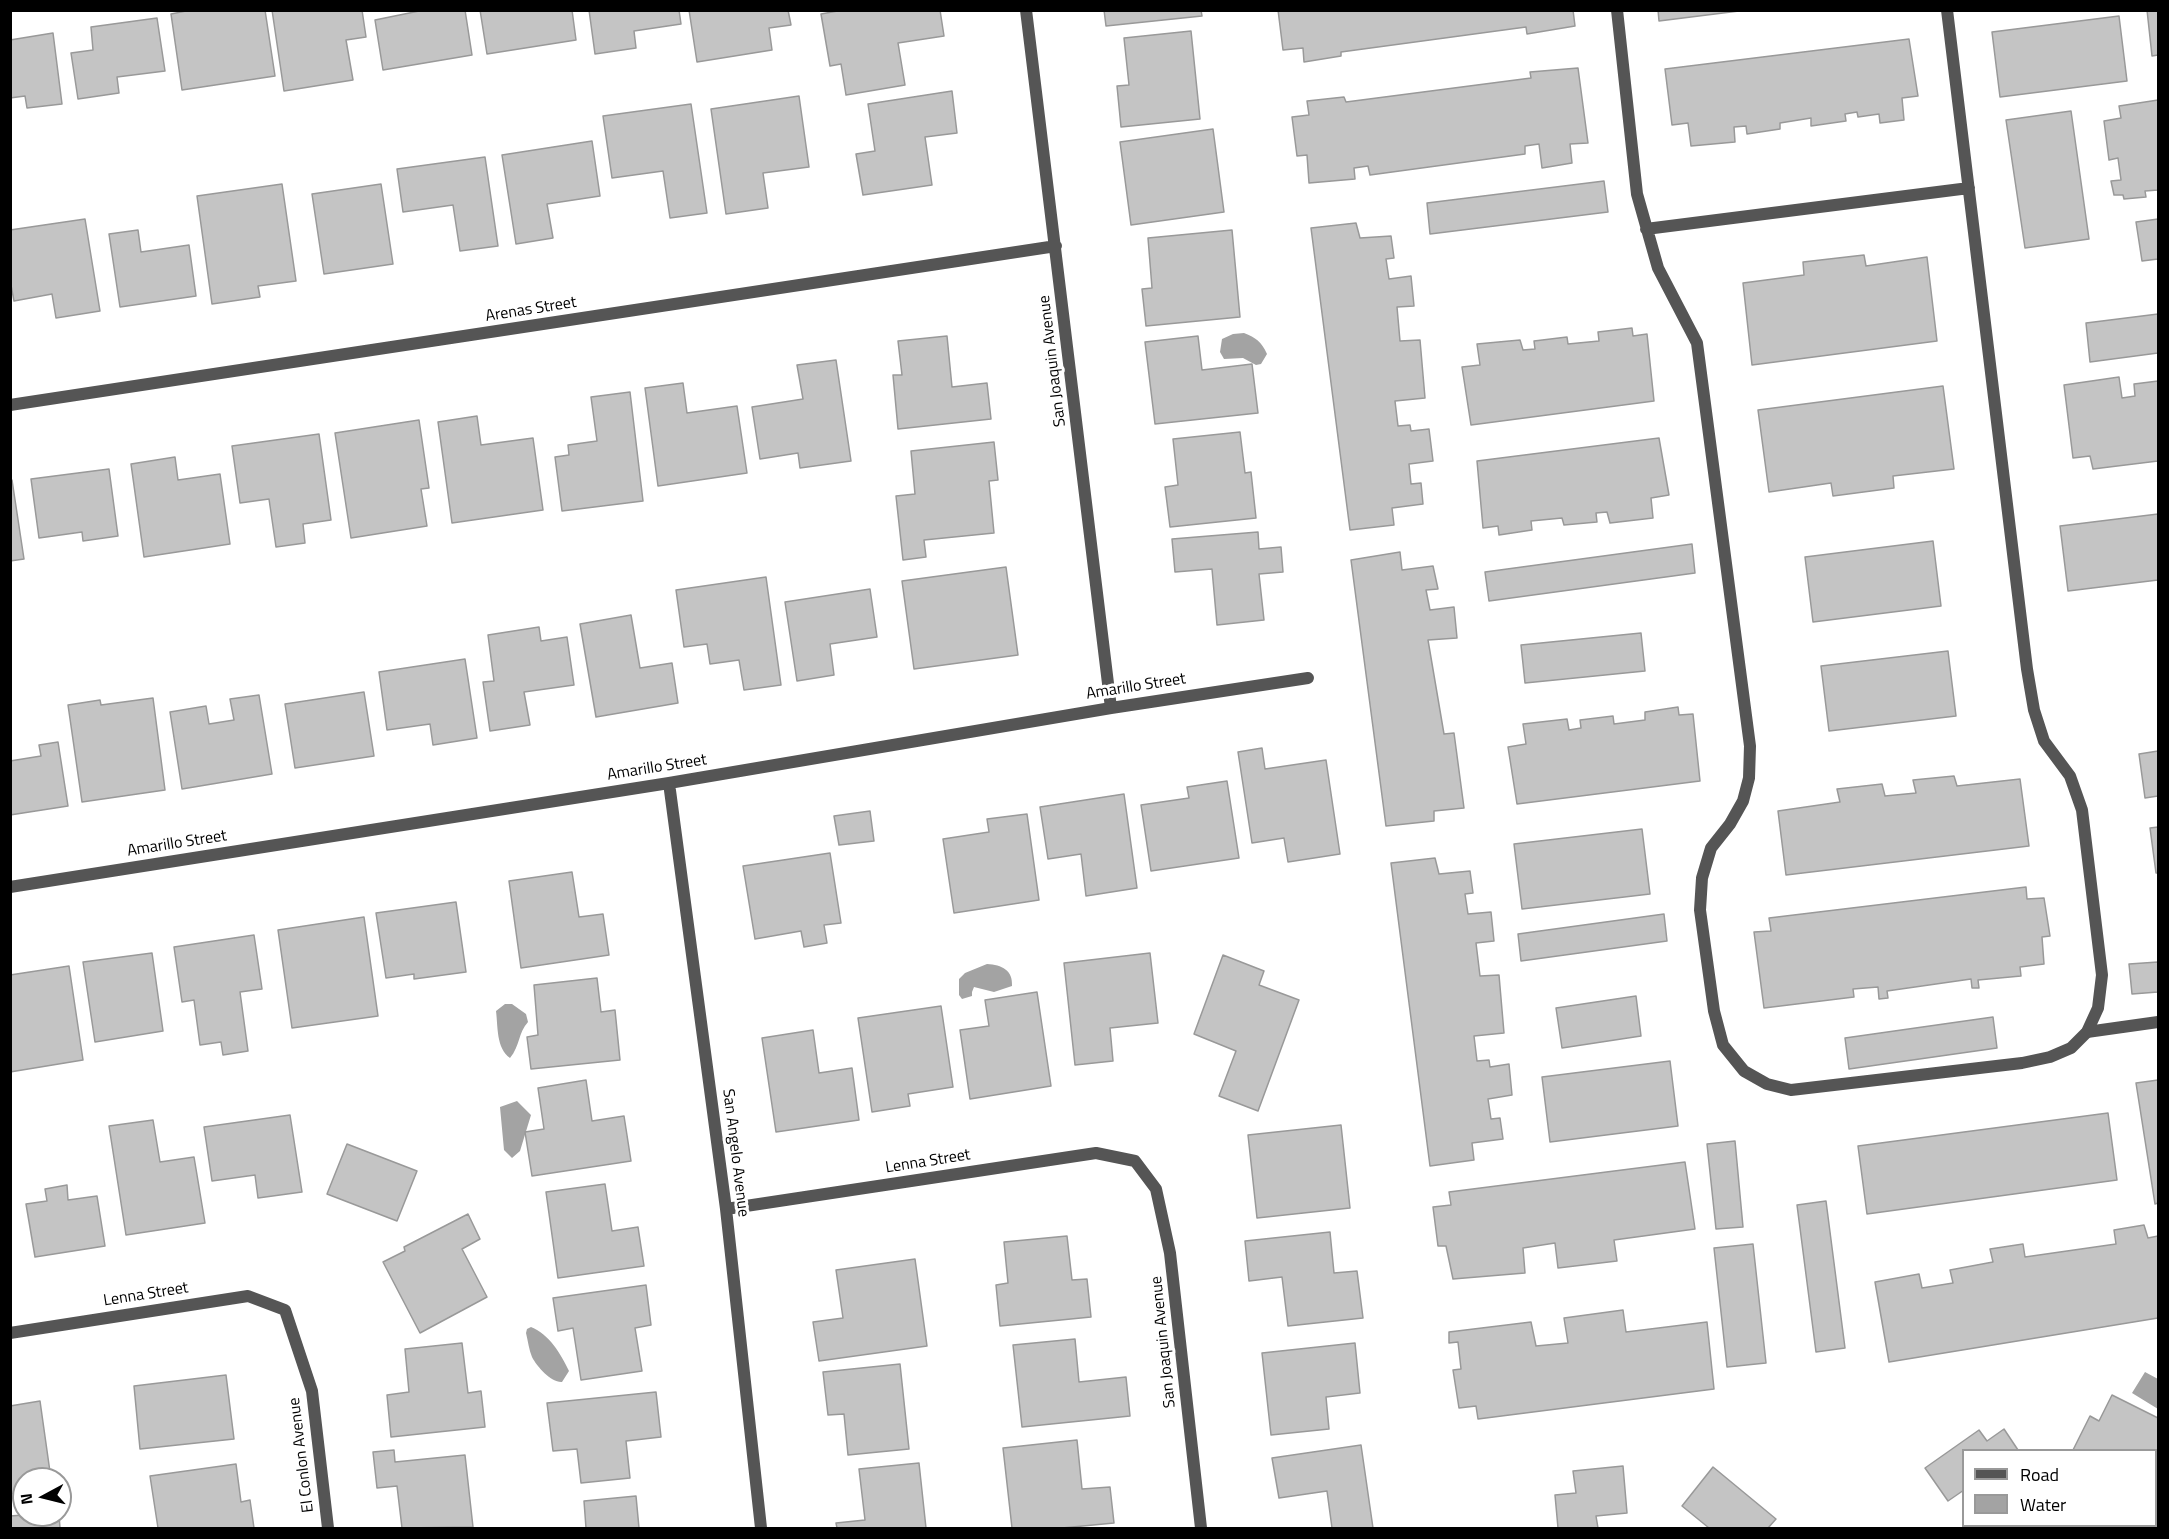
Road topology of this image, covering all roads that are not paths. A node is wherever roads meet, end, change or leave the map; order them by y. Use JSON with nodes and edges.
{"nodes":[{"id":1,"x":1026,"y":10,"type":"edge"},
{"id":2,"x":1617,"y":10,"type":"edge"},
{"id":3,"x":1947,"y":10,"type":"edge"},
{"id":4,"x":1969,"y":188,"type":"junction"},
{"id":5,"x":1646,"y":229,"type":"junction"},
{"id":6,"x":1056,"y":246,"type":"junction"},
{"id":7,"x":10,"y":405,"type":"edge"},
{"id":8,"x":1308,"y":678,"type":"dead end"},
{"id":9,"x":1111,"y":708,"type":"junction"},
{"id":10,"x":669,"y":783,"type":"junction"},
{"id":11,"x":10,"y":887,"type":"edge"},
{"id":12,"x":2158,"y":1022,"type":"edge"},
{"id":13,"x":2087,"y":1032,"type":"junction"},
{"id":14,"x":1135,"y":1161,"type":"joint"},
{"id":15,"x":726,"y":1209,"type":"junction"},
{"id":16,"x":285,"y":1310,"type":"joint"},
{"id":17,"x":10,"y":1333,"type":"edge"},
{"id":18,"x":328,"y":1528,"type":"edge"},
{"id":19,"x":761,"y":1528,"type":"edge"},
{"id":20,"x":1201,"y":1528,"type":"edge"}],
"edges":[{"from":1,"to":6,"type":"street","name":"San Joaquin Avenue"},
{"from":2,"to":5,"type":"street"},
{"from":3,"to":4,"type":"street"},
{"from":4,"to":5,"type":"street"},
{"from":4,"to":13,"type":"street"},
{"from":5,"to":13,"type":"street"},
{"from":6,"to":7,"type":"street","name":"Arenas Street"},
{"from":6,"to":9,"type":"street","name":"San Joaquin Avenue"},
{"from":8,"to":9,"type":"street","name":"Amarillo Street"},
{"from":9,"to":10,"type":"street","name":"Amarillo Street"},
{"from":10,"to":11,"type":"street","name":"Amarillo Street"},
{"from":10,"to":15,"type":"street","name":"San Angelo Avenue"},
{"from":12,"to":13,"type":"street"},
{"from":14,"to":15,"type":"street","name":"Lenna Street"},
{"from":14,"to":20,"type":"street","name":"San Joaquin Avenue"},
{"from":15,"to":19,"type":"street","name":"San Angelo Avenue"},
{"from":16,"to":17,"type":"street","name":"Lenna Street"},
{"from":16,"to":18,"type":"street","name":"El Conlon Avenue"}]}
